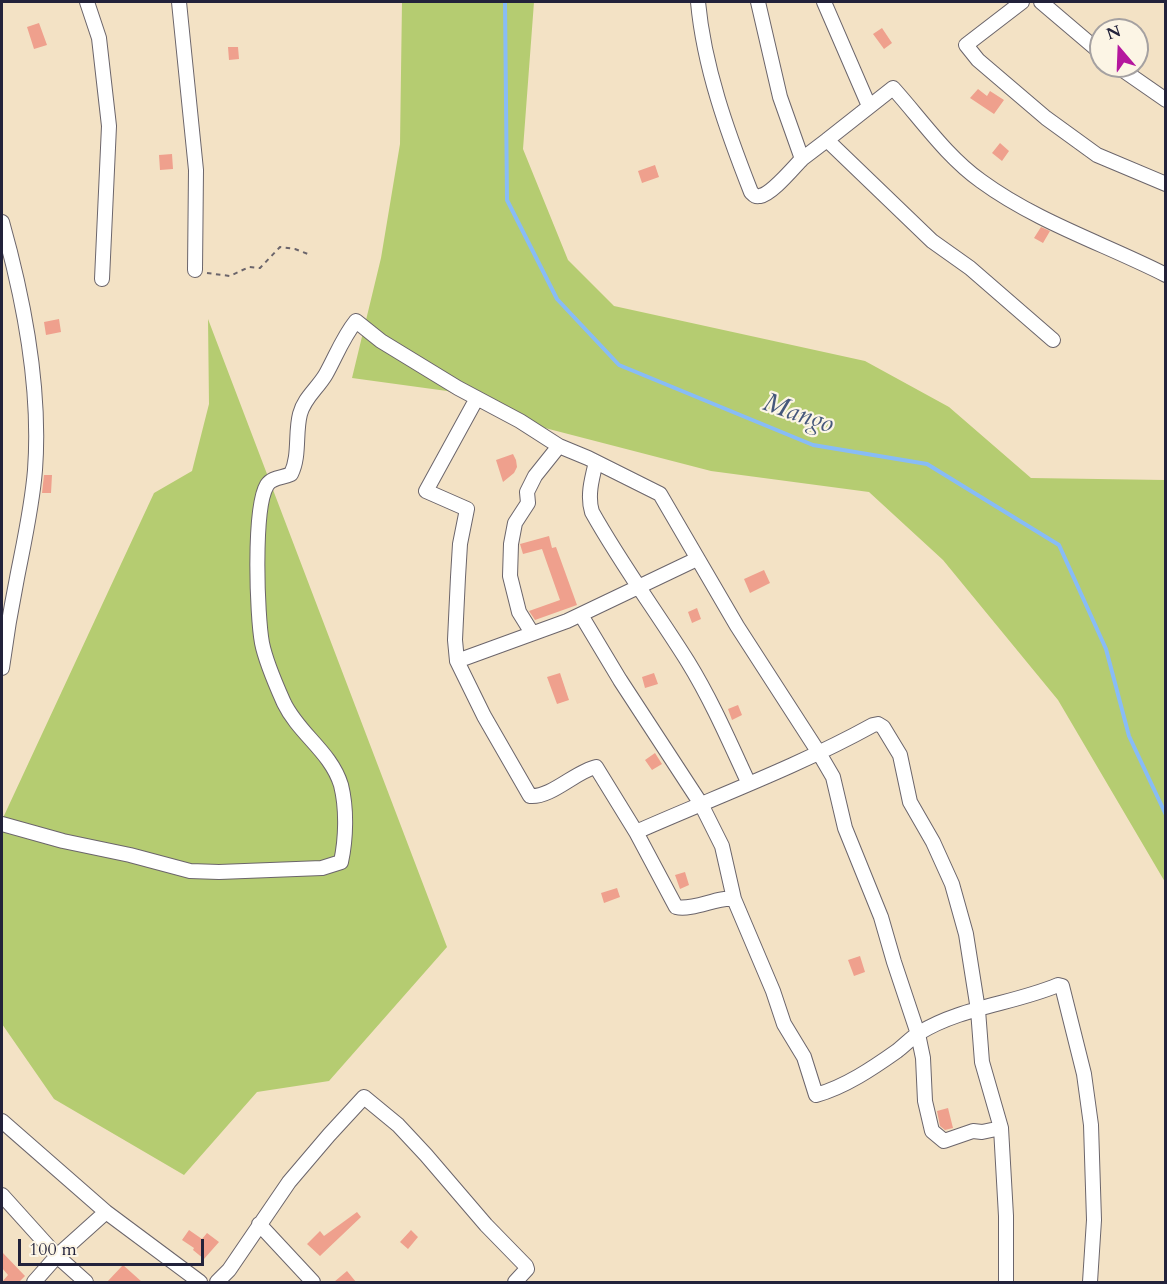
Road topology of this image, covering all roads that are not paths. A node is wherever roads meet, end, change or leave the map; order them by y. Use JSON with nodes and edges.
{"nodes":[{"id":1,"x":87,"y":2,"type":"edge"},
{"id":2,"x":179,"y":2,"type":"edge"},
{"id":3,"x":698,"y":2,"type":"edge"},
{"id":4,"x":758,"y":2,"type":"edge"},
{"id":5,"x":824,"y":2,"type":"edge"},
{"id":6,"x":1022,"y":2,"type":"edge"},
{"id":7,"x":1041,"y":2,"type":"edge"},
{"id":8,"x":1089,"y":43,"type":"edge"},
{"id":9,"x":1134,"y":78,"type":"edge"},
{"id":10,"x":1166,"y":100,"type":"edge"},
{"id":11,"x":869,"y":106,"type":"junction"},
{"id":12,"x":827,"y":140,"type":"junction"},
{"id":13,"x":802,"y":159,"type":"junction"},
{"id":14,"x":1166,"y":184,"type":"edge"},
{"id":15,"x":2,"y":222,"type":"edge"},
{"id":16,"x":195,"y":270,"type":"road end"},
{"id":17,"x":1166,"y":275,"type":"edge"},
{"id":18,"x":102,"y":279,"type":"dead end"},
{"id":19,"x":1053,"y":340,"type":"dead end"},
{"id":20,"x":477,"y":398,"type":"junction"},
{"id":21,"x":559,"y":446,"type":"junction"},
{"id":22,"x":596,"y":462,"type":"junction"},
{"id":23,"x":697,"y":559,"type":"junction"},
{"id":24,"x":637,"y":587,"type":"junction"},
{"id":25,"x":581,"y":615,"type":"junction"},
{"id":26,"x":532,"y":633,"type":"junction"},
{"id":27,"x":457,"y":661,"type":"junction"},
{"id":28,"x":2,"y":668,"type":"edge"},
{"id":29,"x":819,"y":753,"type":"junction"},
{"id":30,"x":749,"y":784,"type":"junction"},
{"id":31,"x":701,"y":804,"type":"junction"},
{"id":32,"x":2,"y":824,"type":"edge"},
{"id":33,"x":636,"y":831,"type":"junction"},
{"id":34,"x":734,"y":899,"type":"junction"},
{"id":35,"x":978,"y":1010,"type":"junction"},
{"id":36,"x":918,"y":1034,"type":"junction"},
{"id":37,"x":2,"y":1121,"type":"edge"},
{"id":38,"x":1001,"y":1128,"type":"junction"},
{"id":39,"x":2,"y":1195,"type":"edge"},
{"id":40,"x":106,"y":1212,"type":"junction"},
{"id":41,"x":259,"y":1224,"type":"junction"},
{"id":42,"x":57,"y":1256,"type":"junction"},
{"id":43,"x":34,"y":1282,"type":"edge"},
{"id":44,"x":86,"y":1282,"type":"edge"},
{"id":45,"x":200,"y":1282,"type":"edge"},
{"id":46,"x":217,"y":1282,"type":"edge"},
{"id":47,"x":313,"y":1282,"type":"edge"},
{"id":48,"x":515,"y":1282,"type":"edge"},
{"id":49,"x":1006,"y":1282,"type":"edge"},
{"id":50,"x":1090,"y":1282,"type":"edge"}],
"edges":[{"from":1,"to":18,"type":"street"},
{"from":2,"to":16,"type":"street"},
{"from":3,"to":13,"type":"street"},
{"from":4,"to":13,"type":"street"},
{"from":5,"to":11,"type":"street"},
{"from":6,"to":14,"type":"street"},
{"from":7,"to":8,"type":"street"},
{"from":9,"to":10,"type":"street"},
{"from":11,"to":12,"type":"street"},
{"from":11,"to":17,"type":"street"},
{"from":12,"to":13,"type":"street"},
{"from":12,"to":19,"type":"street"},
{"from":15,"to":28,"type":"street"},
{"from":20,"to":21,"type":"street"},
{"from":20,"to":27,"type":"street"},
{"from":20,"to":32,"type":"street"},
{"from":21,"to":22,"type":"street"},
{"from":21,"to":26,"type":"street"},
{"from":22,"to":23,"type":"street"},
{"from":22,"to":24,"type":"street"},
{"from":23,"to":24,"type":"street"},
{"from":23,"to":29,"type":"street"},
{"from":24,"to":25,"type":"street"},
{"from":24,"to":30,"type":"street"},
{"from":25,"to":26,"type":"street"},
{"from":25,"to":31,"type":"street"},
{"from":26,"to":27,"type":"street"},
{"from":27,"to":33,"type":"street"},
{"from":29,"to":30,"type":"street"},
{"from":29,"to":35,"type":"street"},
{"from":29,"to":36,"type":"street"},
{"from":30,"to":31,"type":"street"},
{"from":31,"to":33,"type":"street"},
{"from":31,"to":34,"type":"street"},
{"from":33,"to":34,"type":"street"},
{"from":34,"to":36,"type":"street"},
{"from":35,"to":36,"type":"street"},
{"from":35,"to":38,"type":"street"},
{"from":35,"to":50,"type":"street"},
{"from":36,"to":38,"type":"street"},
{"from":37,"to":40,"type":"street"},
{"from":38,"to":49,"type":"street"},
{"from":39,"to":42,"type":"street"},
{"from":40,"to":42,"type":"street"},
{"from":40,"to":45,"type":"street"},
{"from":41,"to":46,"type":"street"},
{"from":41,"to":47,"type":"street"},
{"from":41,"to":48,"type":"street"},
{"from":42,"to":43,"type":"street"},
{"from":42,"to":44,"type":"street"}]}
